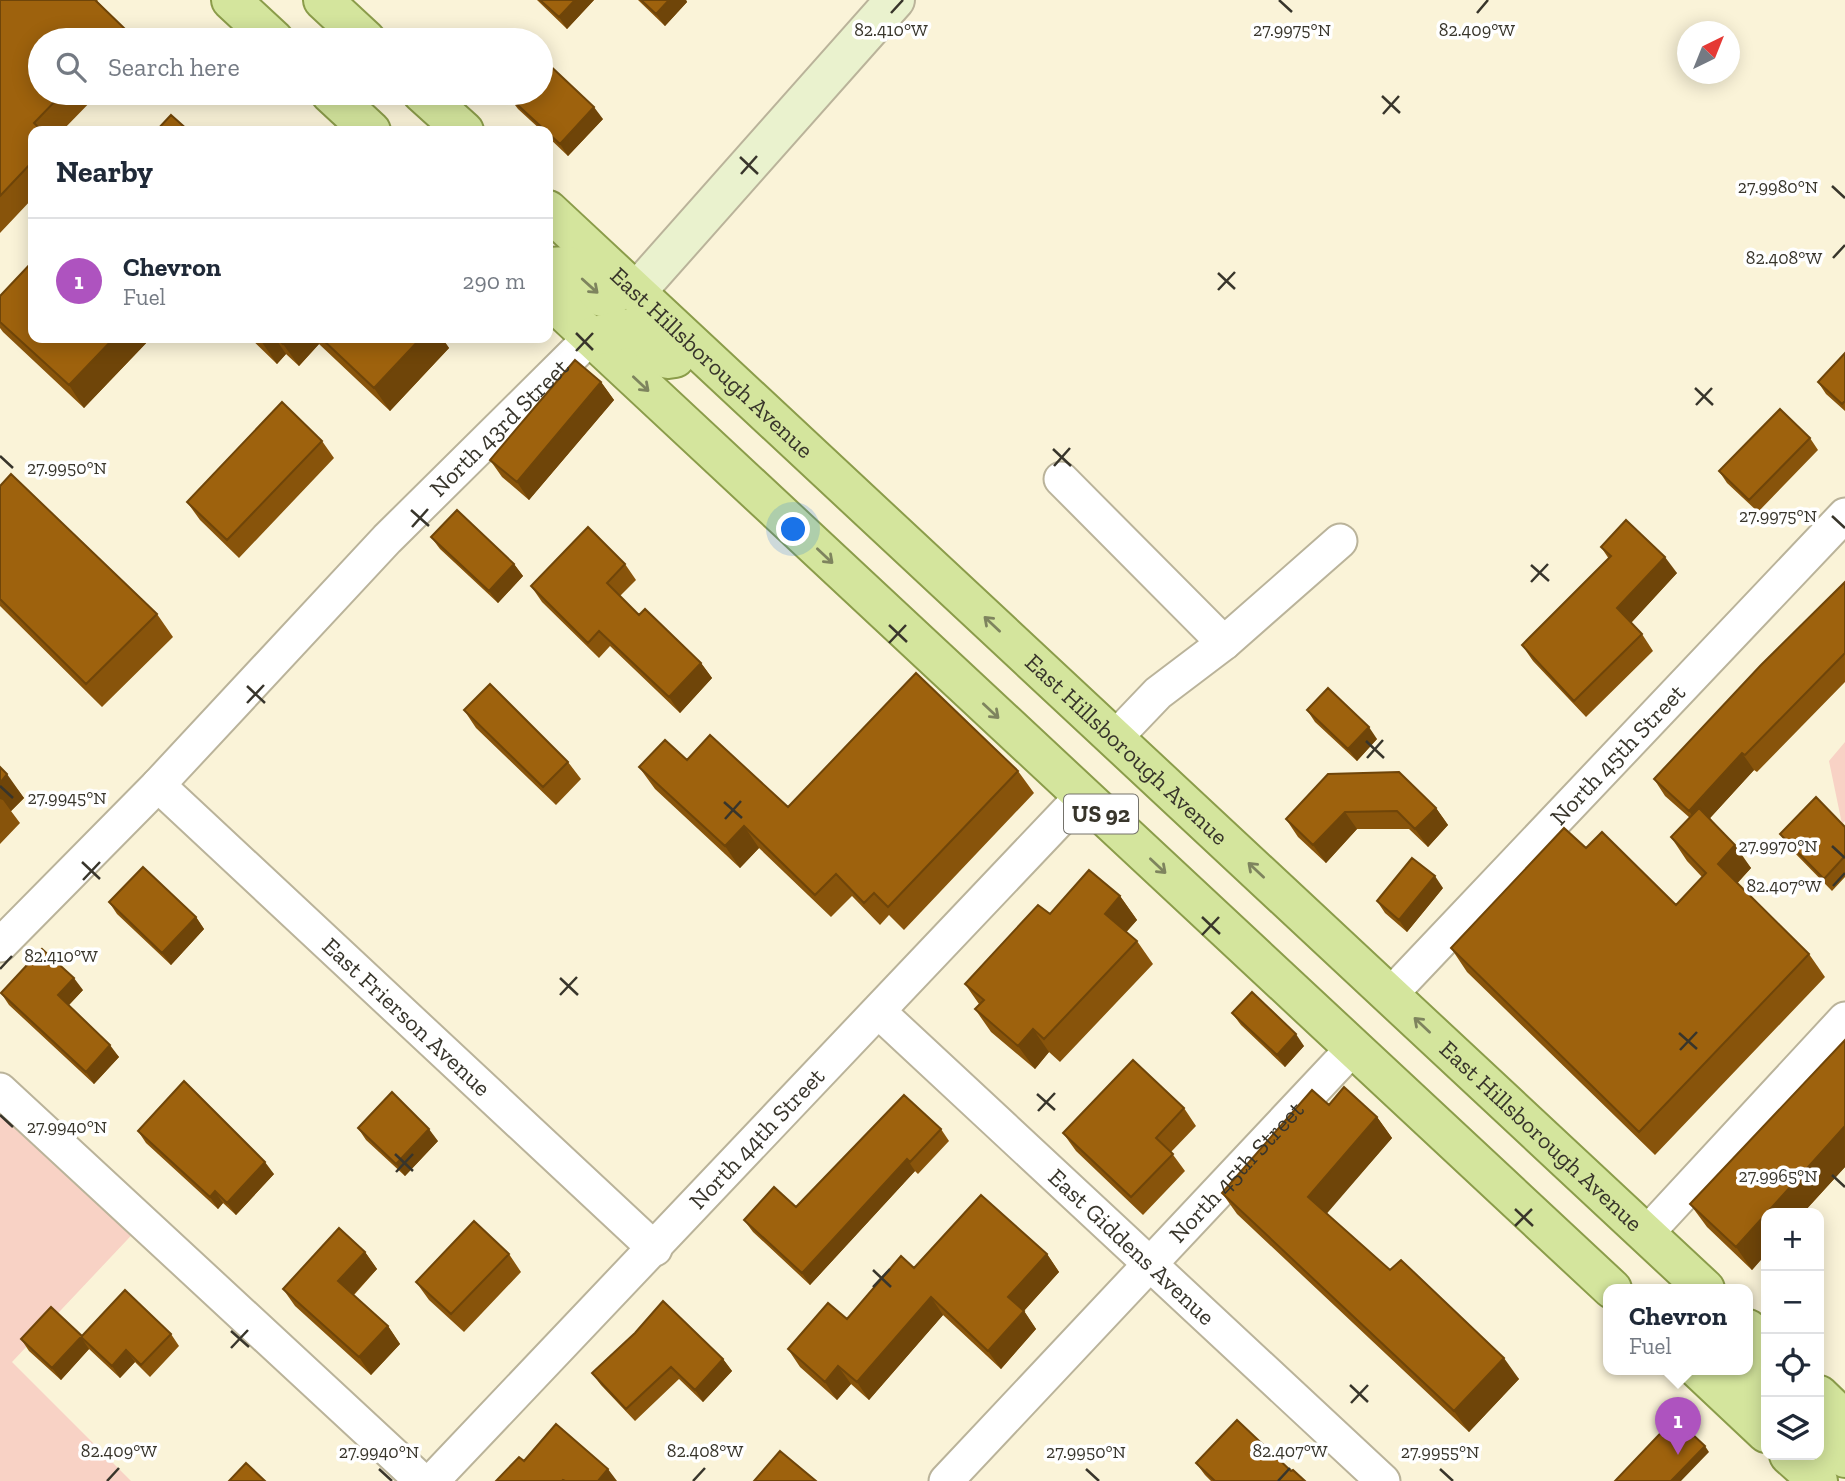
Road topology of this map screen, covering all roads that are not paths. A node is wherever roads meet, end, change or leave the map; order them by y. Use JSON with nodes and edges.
{"nodes":[{"id":1,"x":231,"y":0,"type":"edge"},
{"id":2,"x":323,"y":0,"type":"edge"},
{"id":3,"x":895,"y":0,"type":"edge"},
{"id":4,"x":261,"y":28,"type":"edge"},
{"id":5,"x":353,"y":28,"type":"edge"},
{"id":6,"x":343,"y":105,"type":"edge"},
{"id":7,"x":435,"y":105,"type":"edge"},
{"id":8,"x":366,"y":126,"type":"edge"},
{"id":9,"x":458,"y":126,"type":"edge"},
{"id":10,"x":553,"y":215,"type":"edge"},
{"id":11,"x":553,"y":267,"type":"edge"},
{"id":12,"x":636,"y":292,"type":"junction"},
{"id":13,"x":553,"y":302,"type":"edge"},
{"id":14,"x":591,"y":337,"type":"junction"},
{"id":15,"x":705,"y":358,"type":"junction"},
{"id":16,"x":1060,"y":479,"type":"dead end"},
{"id":17,"x":1845,"y":515,"type":"edge"},
{"id":18,"x":1340,"y":541,"type":"dead end"},
{"id":19,"x":1224,"y":643,"type":"junction"},
{"id":20,"x":1115,"y":738,"type":"junction"},
{"id":21,"x":158,"y":785,"type":"junction"},
{"id":22,"x":1082,"y":796,"type":"junction"},
{"id":23,"x":0,"y":944,"type":"edge"},
{"id":24,"x":1390,"y":995,"type":"junction"},
{"id":25,"x":879,"y":1012,"type":"junction"},
{"id":26,"x":1845,"y":1019,"type":"edge"},
{"id":27,"x":1354,"y":1047,"type":"junction"},
{"id":28,"x":0,"y":1090,"type":"edge"},
{"id":29,"x":1646,"y":1234,"type":"junction"},
{"id":30,"x":655,"y":1249,"type":"junction"},
{"id":31,"x":1151,"y":1263,"type":"junction"},
{"id":32,"x":1607,"y":1284,"type":"edge"},
{"id":33,"x":1700,"y":1284,"type":"edge"},
{"id":34,"x":1704,"y":1375,"type":"edge"},
{"id":35,"x":1821,"y":1397,"type":"edge"},
{"id":36,"x":1845,"y":1419,"type":"edge"},
{"id":37,"x":1761,"y":1428,"type":"edge"},
{"id":38,"x":1824,"y":1439,"type":"edge"},
{"id":39,"x":1845,"y":1458,"type":"edge"},
{"id":40,"x":1795,"y":1460,"type":"edge"},
{"id":41,"x":422,"y":1481,"type":"edge"},
{"id":42,"x":432,"y":1481,"type":"edge"},
{"id":43,"x":946,"y":1481,"type":"edge"},
{"id":44,"x":1383,"y":1481,"type":"edge"},
{"id":45,"x":1818,"y":1481,"type":"edge"}],
"edges":[{"from":1,"to":4,"type":"main road"},
{"from":2,"to":5,"type":"main road"},
{"from":3,"to":12,"type":"street"},
{"from":6,"to":8,"type":"main road"},
{"from":7,"to":9,"type":"main road"},
{"from":10,"to":12,"type":"main road","name":"East Hillsborough Avenue","number":"US 92"},
{"from":11,"to":12,"type":"main road","one_way":true},
{"from":12,"to":15,"type":"main road","name":"East Hillsborough Avenue","number":"US 92"},
{"from":13,"to":14,"type":"main road","number":"US 92"},
{"from":14,"to":15,"type":"main road"},
{"from":14,"to":21,"type":"street","name":"North 43rd Street"},
{"from":14,"to":22,"type":"main road","number":"US 92","one_way":true},
{"from":20,"to":15,"type":"main road","name":"East Hillsborough Avenue","number":"US 92","one_way":true},
{"from":16,"to":19,"type":"street"},
{"from":17,"to":24,"type":"street","name":"North 45th Street"},
{"from":18,"to":19,"type":"street"},
{"from":19,"to":20,"type":"street"},
{"from":24,"to":20,"type":"main road","name":"East Hillsborough Avenue","number":"US 92","one_way":true},
{"from":21,"to":23,"type":"street","name":"North 43rd Street"},
{"from":21,"to":30,"type":"street","name":"East Frierson Avenue"},
{"from":22,"to":25,"type":"street","name":"North 44th Street"},
{"from":22,"to":27,"type":"main road","number":"US 92","one_way":true},
{"from":29,"to":24,"type":"main road","name":"East Hillsborough Avenue","number":"US 92","one_way":true},
{"from":25,"to":30,"type":"street","name":"North 44th Street"},
{"from":25,"to":31,"type":"street","name":"East Giddens Avenue"},
{"from":26,"to":29,"type":"street"},
{"from":27,"to":31,"type":"street","name":"North 45th Street"},
{"from":27,"to":32,"type":"main road","number":"US 92"},
{"from":28,"to":41,"type":"street"},
{"from":29,"to":33,"type":"main road","name":"East Hillsborough Avenue","number":"US 92"},
{"from":30,"to":42,"type":"street","name":"North 44th Street"},
{"from":31,"to":43,"type":"street","name":"North 45th Street"},
{"from":31,"to":44,"type":"street","name":"East Giddens Avenue"},
{"from":34,"to":37,"type":"main road"},
{"from":35,"to":36,"type":"main road"},
{"from":38,"to":39,"type":"main road"},
{"from":40,"to":45,"type":"main road"}]}
